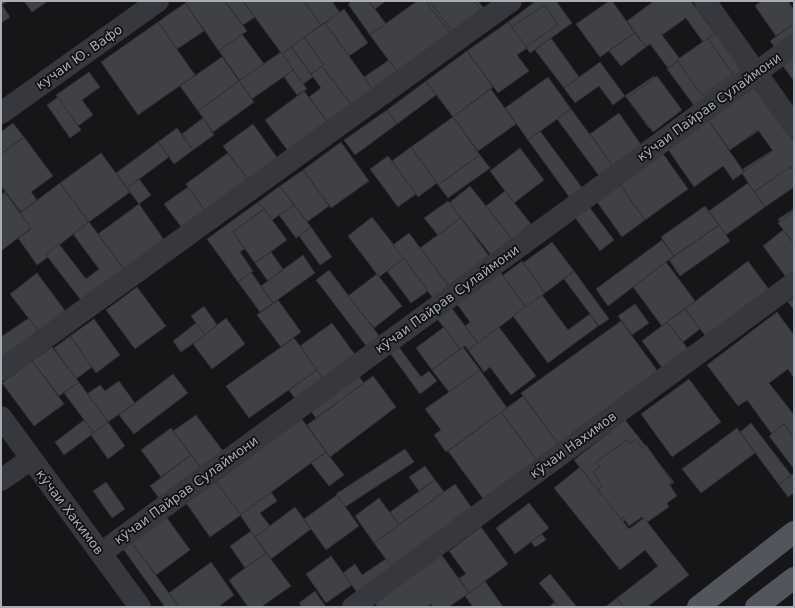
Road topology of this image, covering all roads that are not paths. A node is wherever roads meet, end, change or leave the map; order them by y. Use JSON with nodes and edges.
{"nodes":[{"id":1,"x":158,"y":1,"type":"edge"},
{"id":2,"x":511,"y":1,"type":"edge"},
{"id":3,"x":705,"y":1,"type":"edge"},
{"id":4,"x":794,"y":45,"type":"edge"},
{"id":5,"x":756,"y":72,"type":"junction"},
{"id":6,"x":1,"y":113,"type":"edge"},
{"id":7,"x":794,"y":126,"type":"edge"},
{"id":8,"x":794,"y":283,"type":"edge"},
{"id":9,"x":1,"y":370,"type":"edge"},
{"id":10,"x":1,"y":417,"type":"edge"},
{"id":11,"x":31,"y":459,"type":"junction"},
{"id":12,"x":1,"y":480,"type":"edge"},
{"id":13,"x":794,"y":532,"type":"edge"},
{"id":14,"x":101,"y":553,"type":"junction"},
{"id":15,"x":794,"y":578,"type":"edge"},
{"id":16,"x":140,"y":607,"type":"edge"},
{"id":17,"x":353,"y":607,"type":"edge"},
{"id":18,"x":698,"y":607,"type":"edge"},
{"id":19,"x":756,"y":607,"type":"edge"}],
"edges":[{"from":1,"to":6,"type":"street","name":"кучаи Ю. Вафо"},
{"from":2,"to":9,"type":"street"},
{"from":3,"to":5,"type":"street"},
{"from":4,"to":5,"type":"street","name":"кӯчаи Пайрав Сулаймони"},
{"from":5,"to":7,"type":"street"},
{"from":5,"to":14,"type":"street","name":"кӯчаи Пайрав Сулаймони"},
{"from":8,"to":17,"type":"street","name":"кӯчаи Нахимов"},
{"from":10,"to":11,"type":"street","name":"кӯчаи Хакимов"},
{"from":11,"to":12,"type":"street"},
{"from":11,"to":14,"type":"street","name":"кӯчаи Хакимов"},
{"from":13,"to":18,"type":"main road"},
{"from":14,"to":16,"type":"street","name":"кӯчаи Хакимов"},
{"from":15,"to":19,"type":"main road"}]}
